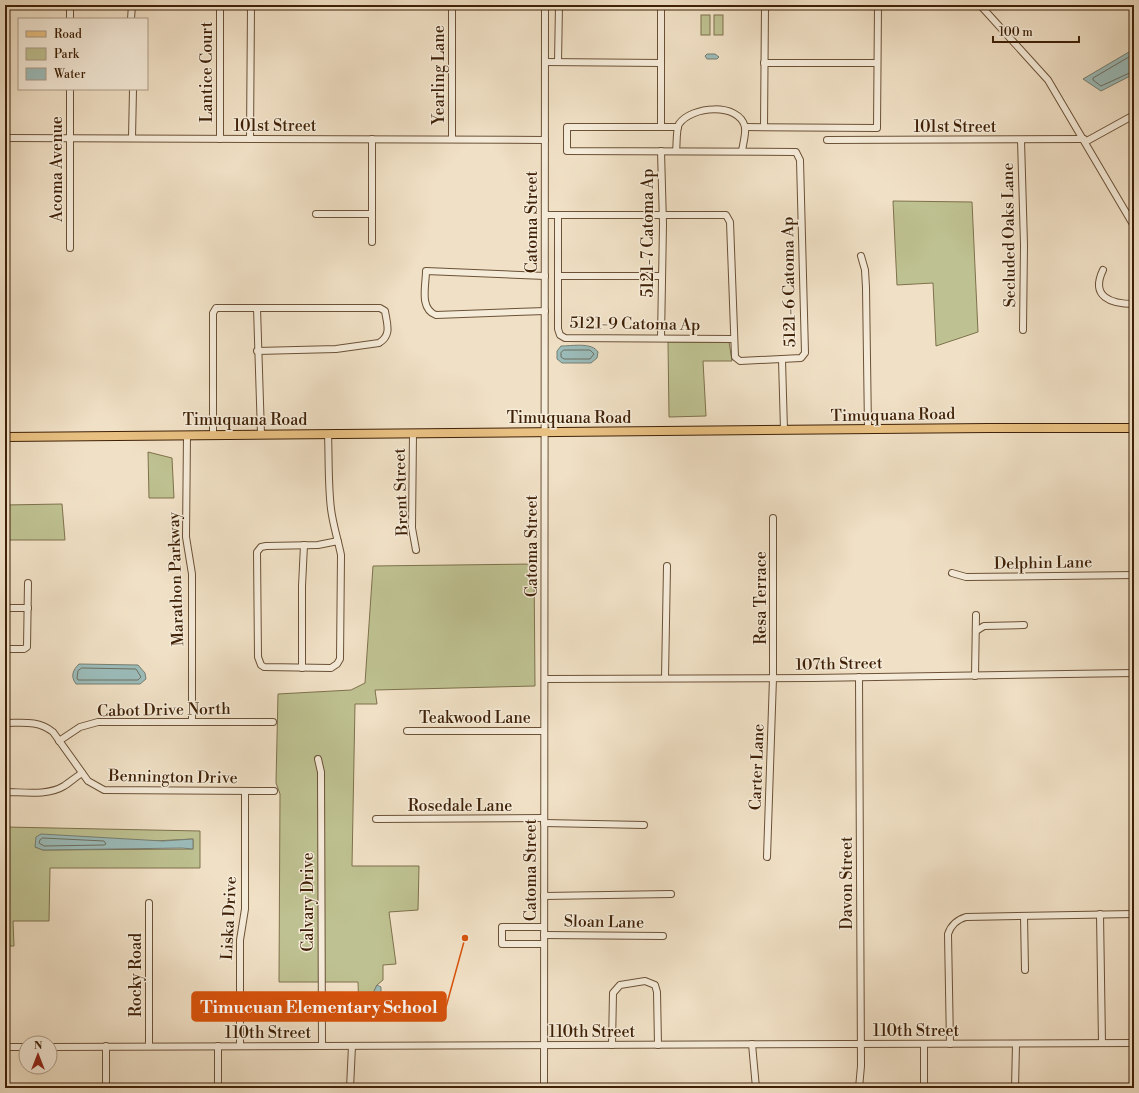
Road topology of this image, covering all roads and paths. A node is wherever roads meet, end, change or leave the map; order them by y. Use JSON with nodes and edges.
{"nodes":[{"id":1,"x":132,"y":5,"type":"edge"},
{"id":2,"x":220,"y":5,"type":"edge"},
{"id":3,"x":251,"y":5,"type":"edge"},
{"id":4,"x":545,"y":5,"type":"edge"},
{"id":5,"x":559,"y":5,"type":"edge"},
{"id":6,"x":661,"y":5,"type":"edge"},
{"id":7,"x":765,"y":5,"type":"edge"},
{"id":8,"x":878,"y":5,"type":"edge"},
{"id":9,"x":980,"y":5,"type":"edge"},
{"id":10,"x":70,"y":10,"type":"dead end"},
{"id":11,"x":452,"y":11,"type":"dead end"},
{"id":12,"x":70,"y":18,"type":"edge"},
{"id":13,"x":131,"y":18,"type":"edge"},
{"id":14,"x":545,"y":62,"type":"junction"},
{"id":15,"x":558,"y":62,"type":"junction"},
{"id":16,"x":661,"y":63,"type":"junction"},
{"id":17,"x":877,"y":63,"type":"junction"},
{"id":18,"x":764,"y":64,"type":"junction"},
{"id":19,"x":70,"y":90,"type":"edge"},
{"id":20,"x":133,"y":90,"type":"edge"},
{"id":21,"x":1134,"y":115,"type":"edge"},
{"id":22,"x":678,"y":127,"type":"junction"},
{"id":23,"x":745,"y":127,"type":"junction"},
{"id":24,"x":764,"y":127,"type":"junction"},
{"id":25,"x":661,"y":128,"type":"junction"},
{"id":26,"x":5,"y":138,"type":"edge"},
{"id":27,"x":70,"y":138,"type":"junction"},
{"id":28,"x":132,"y":138,"type":"junction"},
{"id":29,"x":250,"y":138,"type":"junction"},
{"id":30,"x":372,"y":138,"type":"junction"},
{"id":31,"x":452,"y":138,"type":"junction"},
{"id":32,"x":220,"y":139,"type":"junction"},
{"id":33,"x":545,"y":140,"type":"junction"},
{"id":34,"x":826,"y":140,"type":"dead end"},
{"id":35,"x":1021,"y":140,"type":"junction"},
{"id":36,"x":1085,"y":141,"type":"junction"},
{"id":37,"x":661,"y":151,"type":"junction"},
{"id":38,"x":676,"y":151,"type":"junction"},
{"id":39,"x":742,"y":151,"type":"junction"},
{"id":40,"x":316,"y":214,"type":"dead end"},
{"id":41,"x":372,"y":214,"type":"junction"},
{"id":42,"x":545,"y":215,"type":"junction"},
{"id":43,"x":558,"y":215,"type":"junction"},
{"id":44,"x":662,"y":215,"type":"junction"},
{"id":45,"x":1133,"y":222,"type":"edge"},
{"id":46,"x":372,"y":242,"type":"dead end"},
{"id":47,"x":70,"y":248,"type":"dead end"},
{"id":48,"x":861,"y":256,"type":"dead end"},
{"id":49,"x":1103,"y":270,"type":"dead end"},
{"id":50,"x":545,"y":276,"type":"junction"},
{"id":51,"x":558,"y":276,"type":"junction"},
{"id":52,"x":662,"y":276,"type":"junction"},
{"id":53,"x":1134,"y":304,"type":"edge"},
{"id":54,"x":257,"y":308,"type":"junction"},
{"id":55,"x":545,"y":311,"type":"junction"},
{"id":56,"x":1023,"y":330,"type":"dead end"},
{"id":57,"x":661,"y":338,"type":"junction"},
{"id":58,"x":733,"y":339,"type":"junction"},
{"id":59,"x":258,"y":350,"type":"junction"},
{"id":60,"x":782,"y":360,"type":"junction"},
{"id":61,"x":1134,"y":428,"type":"edge"},
{"id":62,"x":868,"y":429,"type":"junction"},
{"id":63,"x":784,"y":430,"type":"junction"},
{"id":64,"x":545,"y":432,"type":"junction"},
{"id":65,"x":413,"y":433,"type":"junction"},
{"id":66,"x":261,"y":434,"type":"junction"},
{"id":67,"x":328,"y":434,"type":"junction"},
{"id":68,"x":187,"y":435,"type":"junction"},
{"id":69,"x":213,"y":435,"type":"junction"},
{"id":70,"x":5,"y":437,"type":"edge"},
{"id":71,"x":773,"y":518,"type":"dead end"},
{"id":72,"x":338,"y":541,"type":"junction"},
{"id":73,"x":304,"y":544,"type":"junction"},
{"id":74,"x":416,"y":550,"type":"dead end"},
{"id":75,"x":666,"y":566,"type":"dead end"},
{"id":76,"x":952,"y":573,"type":"dead end"},
{"id":77,"x":1134,"y":575,"type":"edge"},
{"id":78,"x":28,"y":583,"type":"dead end"},
{"id":79,"x":5,"y":608,"type":"edge"},
{"id":80,"x":28,"y":608,"type":"junction"},
{"id":81,"x":976,"y":615,"type":"dead end"},
{"id":82,"x":1024,"y":626,"type":"dead end"},
{"id":83,"x":976,"y":631,"type":"junction"},
{"id":84,"x":5,"y":649,"type":"edge"},
{"id":85,"x":302,"y":668,"type":"junction"},
{"id":86,"x":1134,"y":673,"type":"edge"},
{"id":87,"x":975,"y":676,"type":"junction"},
{"id":88,"x":859,"y":677,"type":"junction"},
{"id":89,"x":665,"y":678,"type":"junction"},
{"id":90,"x":773,"y":678,"type":"junction"},
{"id":91,"x":545,"y":679,"type":"junction"},
{"id":92,"x":192,"y":722,"type":"junction"},
{"id":93,"x":273,"y":722,"type":"dead end"},
{"id":94,"x":5,"y":723,"type":"edge"},
{"id":95,"x":407,"y":731,"type":"dead end"},
{"id":96,"x":544,"y":731,"type":"junction"},
{"id":97,"x":59,"y":741,"type":"junction"},
{"id":98,"x":318,"y":759,"type":"dead end"},
{"id":99,"x":82,"y":773,"type":"junction"},
{"id":100,"x":245,"y":791,"type":"junction"},
{"id":101,"x":274,"y":791,"type":"dead end"},
{"id":102,"x":5,"y":792,"type":"edge"},
{"id":103,"x":376,"y":819,"type":"dead end"},
{"id":104,"x":544,"y":821,"type":"junction"},
{"id":105,"x":644,"y":825,"type":"dead end"},
{"id":106,"x":767,"y":857,"type":"dead end"},
{"id":107,"x":671,"y":894,"type":"dead end"},
{"id":108,"x":544,"y":896,"type":"junction"},
{"id":109,"x":149,"y":903,"type":"dead end"},
{"id":110,"x":1100,"y":914,"type":"junction"},
{"id":111,"x":1134,"y":914,"type":"edge"},
{"id":112,"x":1024,"y":916,"type":"junction"},
{"id":113,"x":544,"y":927,"type":"junction"},
{"id":114,"x":544,"y":935,"type":"junction"},
{"id":115,"x":663,"y":936,"type":"dead end"},
{"id":116,"x":544,"y":944,"type":"junction"},
{"id":117,"x":1025,"y":970,"type":"dead end"},
{"id":118,"x":1102,"y":1043,"type":"junction"},
{"id":119,"x":1134,"y":1043,"type":"edge"},
{"id":120,"x":752,"y":1044,"type":"junction"},
{"id":121,"x":924,"y":1044,"type":"junction"},
{"id":122,"x":950,"y":1044,"type":"junction"},
{"id":123,"x":1016,"y":1044,"type":"junction"},
{"id":124,"x":544,"y":1045,"type":"junction"},
{"id":125,"x":612,"y":1045,"type":"junction"},
{"id":126,"x":658,"y":1045,"type":"junction"},
{"id":127,"x":861,"y":1045,"type":"junction"},
{"id":128,"x":106,"y":1046,"type":"junction"},
{"id":129,"x":149,"y":1046,"type":"junction"},
{"id":130,"x":218,"y":1046,"type":"junction"},
{"id":131,"x":240,"y":1046,"type":"junction"},
{"id":132,"x":322,"y":1046,"type":"junction"},
{"id":133,"x":352,"y":1046,"type":"junction"},
{"id":134,"x":5,"y":1047,"type":"edge"},
{"id":135,"x":18,"y":1047,"type":"edge"},
{"id":136,"x":58,"y":1047,"type":"edge"},
{"id":137,"x":106,"y":1088,"type":"edge"},
{"id":138,"x":218,"y":1088,"type":"edge"},
{"id":139,"x":350,"y":1088,"type":"edge"},
{"id":140,"x":544,"y":1088,"type":"edge"},
{"id":141,"x":756,"y":1088,"type":"edge"},
{"id":142,"x":859,"y":1088,"type":"edge"},
{"id":143,"x":924,"y":1088,"type":"edge"},
{"id":144,"x":1015,"y":1088,"type":"edge"}],
"edges":[{"from":1,"to":13,"type":"street"},
{"from":2,"to":32,"type":"street","name":"Lantice Court"},
{"from":3,"to":29,"type":"street"},
{"from":4,"to":14,"type":"street","name":"Catoma Street"},
{"from":5,"to":15,"type":"street"},
{"from":6,"to":16,"type":"street"},
{"from":7,"to":18,"type":"street"},
{"from":8,"to":17,"type":"street"},
{"from":9,"to":36,"type":"street"},
{"from":10,"to":12,"type":"street"},
{"from":11,"to":31,"type":"street","name":"Yearling Lane"},
{"from":14,"to":15,"type":"street"},
{"from":14,"to":33,"type":"street","name":"Catoma Street"},
{"from":15,"to":16,"type":"street"},
{"from":16,"to":25,"type":"street"},
{"from":17,"to":18,"type":"street"},
{"from":17,"to":24,"type":"street"},
{"from":18,"to":24,"type":"street"},
{"from":19,"to":27,"type":"street","name":"Acoma Avenue"},
{"from":20,"to":28,"type":"street"},
{"from":21,"to":36,"type":"street"},
{"from":22,"to":23,"type":"street"},
{"from":22,"to":25,"type":"street"},
{"from":22,"to":38,"type":"street"},
{"from":23,"to":24,"type":"street"},
{"from":23,"to":39,"type":"street"},
{"from":25,"to":37,"type":"street","name":"5121-6 Catoma Ap"},
{"from":26,"to":27,"type":"street","name":"101st Street"},
{"from":27,"to":28,"type":"street","name":"101st Street"},
{"from":27,"to":47,"type":"street","name":"Acoma Avenue"},
{"from":28,"to":32,"type":"street","name":"101st Street"},
{"from":29,"to":30,"type":"street","name":"101st Street"},
{"from":29,"to":32,"type":"street","name":"101st Street"},
{"from":30,"to":31,"type":"street","name":"101st Street"},
{"from":30,"to":41,"type":"street"},
{"from":31,"to":33,"type":"street","name":"101st Street"},
{"from":33,"to":42,"type":"street","name":"Catoma Street"},
{"from":34,"to":35,"type":"street","name":"101st Street"},
{"from":35,"to":36,"type":"street","name":"101st Street"},
{"from":35,"to":56,"type":"street","name":"Secluded Oaks Lane"},
{"from":36,"to":45,"type":"street"},
{"from":37,"to":38,"type":"street","name":"5121-6 Catoma Ap"},
{"from":37,"to":44,"type":"street","name":"5121-7 Catoma Ap"},
{"from":38,"to":39,"type":"street","name":"5121-6 Catoma Ap"},
{"from":39,"to":60,"type":"street","name":"5121-6 Catoma Ap"},
{"from":40,"to":41,"type":"street"},
{"from":41,"to":46,"type":"street"},
{"from":42,"to":43,"type":"street","name":"5121-6 Catoma Ap"},
{"from":42,"to":50,"type":"street","name":"Catoma Street"},
{"from":43,"to":44,"type":"street","name":"5121-6 Catoma Ap"},
{"from":43,"to":51,"type":"street","name":"5121-9 Catoma Ap"},
{"from":44,"to":52,"type":"street","name":"5121-7 Catoma Ap"},
{"from":44,"to":58,"type":"street","name":"5121-6 Catoma Ap"},
{"from":48,"to":62,"type":"street"},
{"from":49,"to":53,"type":"street"},
{"from":50,"to":55,"type":"street","name":"Catoma Street"},
{"from":50,"to":55,"type":"street"},
{"from":51,"to":52,"type":"street"},
{"from":51,"to":57,"type":"street","name":"5121-9 Catoma Ap"},
{"from":52,"to":57,"type":"street","name":"5121-7 Catoma Ap"},
{"from":54,"to":59,"type":"street"},
{"from":54,"to":59,"type":"street"},
{"from":54,"to":69,"type":"street"},
{"from":55,"to":64,"type":"street","name":"Catoma Street"},
{"from":57,"to":58,"type":"street","name":"5121-9 Catoma Ap"},
{"from":58,"to":60,"type":"street","name":"5121-6 Catoma Ap"},
{"from":59,"to":66,"type":"street"},
{"from":60,"to":63,"type":"street"},
{"from":61,"to":62,"type":"main road","name":"Timuquana Road"},
{"from":62,"to":63,"type":"main road","name":"Timuquana Road"},
{"from":63,"to":64,"type":"main road","name":"Timuquana Road"},
{"from":64,"to":65,"type":"main road","name":"Timuquana Road"},
{"from":64,"to":91,"type":"street","name":"Catoma Street"},
{"from":65,"to":67,"type":"main road","name":"Timuquana Road"},
{"from":65,"to":74,"type":"street","name":"Brent Street"},
{"from":66,"to":67,"type":"main road","name":"Timuquana Road"},
{"from":66,"to":69,"type":"main road","name":"Timuquana Road"},
{"from":67,"to":72,"type":"street"},
{"from":68,"to":69,"type":"main road","name":"Timuquana Road"},
{"from":68,"to":70,"type":"main road","name":"Timuquana Road"},
{"from":68,"to":92,"type":"street","name":"Marathon Parkway"},
{"from":71,"to":90,"type":"street","name":"Resa Terrace"},
{"from":72,"to":73,"type":"street"},
{"from":72,"to":85,"type":"street"},
{"from":73,"to":85,"type":"street"},
{"from":73,"to":85,"type":"street"},
{"from":75,"to":89,"type":"street"},
{"from":76,"to":77,"type":"street","name":"Delphin Lane"},
{"from":78,"to":80,"type":"street"},
{"from":79,"to":80,"type":"street"},
{"from":80,"to":84,"type":"street"},
{"from":81,"to":83,"type":"street"},
{"from":82,"to":83,"type":"street"},
{"from":83,"to":87,"type":"street"},
{"from":86,"to":87,"type":"street","name":"107th Street"},
{"from":87,"to":88,"type":"street","name":"107th Street"},
{"from":88,"to":90,"type":"street","name":"107th Street"},
{"from":88,"to":127,"type":"street","name":"Davon Street"},
{"from":89,"to":90,"type":"street","name":"107th Street"},
{"from":89,"to":91,"type":"street","name":"107th Street"},
{"from":90,"to":106,"type":"street","name":"Carter Lane"},
{"from":91,"to":96,"type":"street","name":"Catoma Street"},
{"from":92,"to":93,"type":"street","name":"Cabot Drive North"},
{"from":92,"to":97,"type":"street","name":"Cabot Drive North"},
{"from":94,"to":97,"type":"street","name":"Bennington Drive"},
{"from":95,"to":96,"type":"street","name":"Teakwood Lane"},
{"from":96,"to":104,"type":"street","name":"Catoma Street"},
{"from":97,"to":99,"type":"street","name":"Bennington Drive"},
{"from":98,"to":132,"type":"street","name":"Calvary Drive"},
{"from":99,"to":100,"type":"street","name":"Bennington Drive"},
{"from":99,"to":102,"type":"street"},
{"from":100,"to":101,"type":"street","name":"Bennington Drive"},
{"from":100,"to":131,"type":"street","name":"Liska Drive"},
{"from":103,"to":104,"type":"street","name":"Rosedale Lane"},
{"from":104,"to":105,"type":"street","name":"Rosedale Lane"},
{"from":104,"to":108,"type":"street","name":"Catoma Street"},
{"from":107,"to":108,"type":"street"},
{"from":108,"to":113,"type":"street","name":"Catoma Street"},
{"from":109,"to":129,"type":"street","name":"Rocky Road"},
{"from":110,"to":111,"type":"street"},
{"from":110,"to":112,"type":"street"},
{"from":110,"to":118,"type":"street"},
{"from":112,"to":117,"type":"street"},
{"from":112,"to":122,"type":"street"},
{"from":113,"to":114,"type":"street","name":"Catoma Street"},
{"from":113,"to":116,"type":"street"},
{"from":114,"to":115,"type":"street","name":"Sloan Lane"},
{"from":114,"to":116,"type":"street","name":"Catoma Street"},
{"from":116,"to":124,"type":"street","name":"Catoma Street"},
{"from":118,"to":119,"type":"street","name":"110th Street"},
{"from":118,"to":123,"type":"street","name":"110th Street"},
{"from":120,"to":126,"type":"street","name":"110th Street"},
{"from":120,"to":127,"type":"street","name":"110th Street"},
{"from":120,"to":141,"type":"street"},
{"from":121,"to":122,"type":"street","name":"110th Street"},
{"from":121,"to":127,"type":"street","name":"110th Street"},
{"from":121,"to":143,"type":"street"},
{"from":122,"to":123,"type":"street","name":"110th Street"},
{"from":123,"to":144,"type":"street"},
{"from":124,"to":125,"type":"street","name":"110th Street"},
{"from":124,"to":133,"type":"street","name":"110th Street"},
{"from":124,"to":140,"type":"street","name":"Catoma Street"},
{"from":125,"to":126,"type":"street","name":"110th Street"},
{"from":125,"to":126,"type":"street"},
{"from":127,"to":142,"type":"street","name":"Davon Street"},
{"from":128,"to":129,"type":"street","name":"110th Street"},
{"from":128,"to":136,"type":"street","name":"110th Street"},
{"from":128,"to":137,"type":"street"},
{"from":129,"to":130,"type":"street","name":"110th Street"},
{"from":130,"to":131,"type":"street","name":"110th Street"},
{"from":130,"to":138,"type":"street"},
{"from":131,"to":132,"type":"street","name":"110th Street"},
{"from":132,"to":133,"type":"street","name":"110th Street"},
{"from":133,"to":139,"type":"street"},
{"from":134,"to":135,"type":"street"}]}
